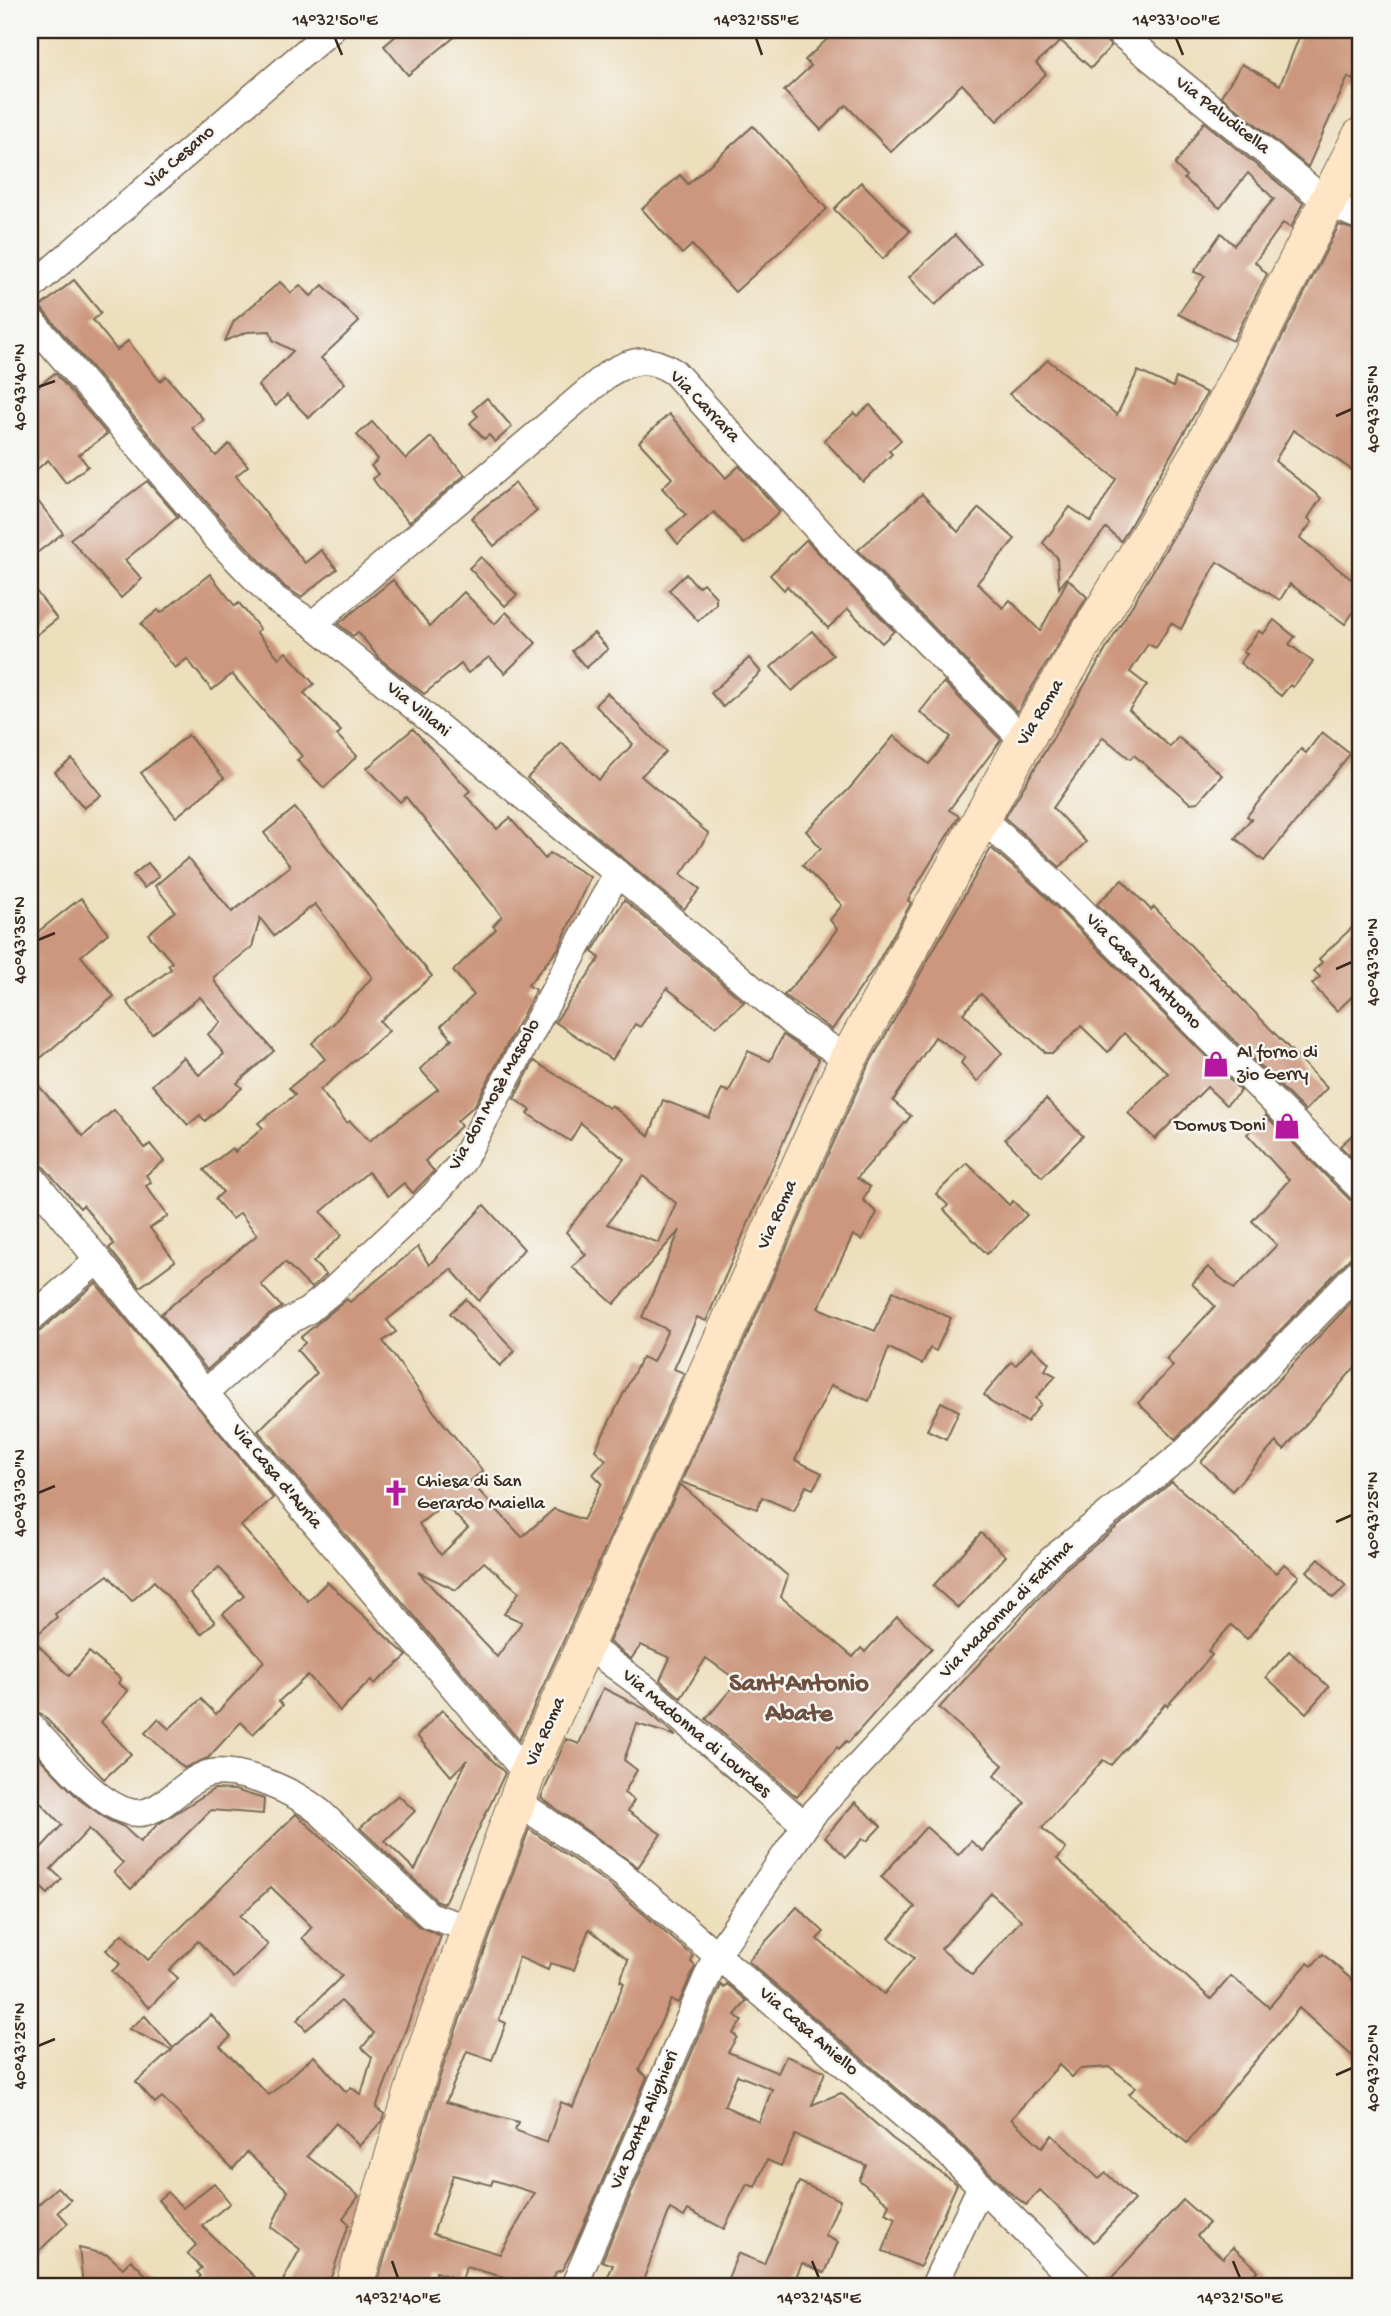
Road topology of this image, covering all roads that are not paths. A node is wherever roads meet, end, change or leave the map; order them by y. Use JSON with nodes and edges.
{"nodes":[{"id":1,"x":331,"y":30,"type":"edge"},
{"id":2,"x":1116,"y":30,"type":"edge"},
{"id":3,"x":1361,"y":136,"type":"edge"},
{"id":4,"x":1328,"y":203,"type":"junction"},
{"id":5,"x":1361,"y":218,"type":"edge"},
{"id":6,"x":30,"y":288,"type":"edge"},
{"id":7,"x":30,"y":319,"type":"edge"},
{"id":8,"x":313,"y":624,"type":"junction"},
{"id":9,"x":1024,"y":741,"type":"junction"},
{"id":10,"x":981,"y":817,"type":"junction"},
{"id":11,"x":617,"y":873,"type":"junction"},
{"id":12,"x":848,"y":1059,"type":"junction"},
{"id":13,"x":30,"y":1175,"type":"edge"},
{"id":14,"x":1361,"y":1189,"type":"edge"},
{"id":15,"x":98,"y":1260,"type":"junction"},
{"id":16,"x":1361,"y":1269,"type":"edge"},
{"id":17,"x":30,"y":1319,"type":"edge"},
{"id":18,"x":205,"y":1393,"type":"junction"},
{"id":19,"x":585,"y":1644,"type":"junction"},
{"id":20,"x":30,"y":1725,"type":"edge"},
{"id":21,"x":522,"y":1788,"type":"junction"},
{"id":22,"x":805,"y":1825,"type":"junction"},
{"id":23,"x":470,"y":1929,"type":"junction"},
{"id":24,"x":717,"y":1954,"type":"junction"},
{"id":25,"x":981,"y":2186,"type":"junction"},
{"id":26,"x":354,"y":2286,"type":"edge"},
{"id":27,"x":574,"y":2286,"type":"edge"},
{"id":28,"x":934,"y":2286,"type":"edge"},
{"id":29,"x":1080,"y":2286,"type":"edge"}],
"edges":[{"from":1,"to":6,"type":"street","name":"Via Cesano"},
{"from":2,"to":4,"type":"street","name":"Via Paludicella"},
{"from":3,"to":4,"type":"main road","name":"Via Roma"},
{"from":4,"to":5,"type":"street","name":"Via Paludicella"},
{"from":4,"to":9,"type":"main road","name":"Via Roma"},
{"from":7,"to":8,"type":"street","name":"Via Villani"},
{"from":8,"to":9,"type":"street","name":"Via Carrara"},
{"from":8,"to":11,"type":"street","name":"Via Villani"},
{"from":9,"to":10,"type":"main road","name":"Via Roma"},
{"from":10,"to":12,"type":"main road","name":"Via Roma"},
{"from":10,"to":14,"type":"street","name":"Via Casa D'Antuono"},
{"from":11,"to":12,"type":"street","name":"Via Villani"},
{"from":11,"to":18,"type":"street","name":"Via don Mosè Mascolo"},
{"from":12,"to":19,"type":"main road","name":"Via Roma"},
{"from":13,"to":15,"type":"street","name":"Via Casa d'Auria"},
{"from":15,"to":17,"type":"street"},
{"from":15,"to":18,"type":"street","name":"Via Casa d'Auria"},
{"from":16,"to":22,"type":"street","name":"Via Madonna di Fatima"},
{"from":18,"to":21,"type":"street","name":"Via Casa d'Auria"},
{"from":19,"to":21,"type":"main road","name":"Via Roma"},
{"from":19,"to":22,"type":"street","name":"Via Madonna di Lourdes"},
{"from":20,"to":23,"type":"street"},
{"from":21,"to":23,"type":"main road","name":"Via Roma"},
{"from":21,"to":24,"type":"street","name":"Via Casa Aniello"},
{"from":22,"to":24,"type":"street","name":"Via Madonna di Fatima"},
{"from":23,"to":26,"type":"main road","name":"Via Roma"},
{"from":24,"to":25,"type":"street","name":"Via Casa Aniello"},
{"from":24,"to":27,"type":"street","name":"Via Dante Alighieri"},
{"from":25,"to":28,"type":"street"},
{"from":25,"to":29,"type":"street","name":"Via Casa Aniello"}]}
